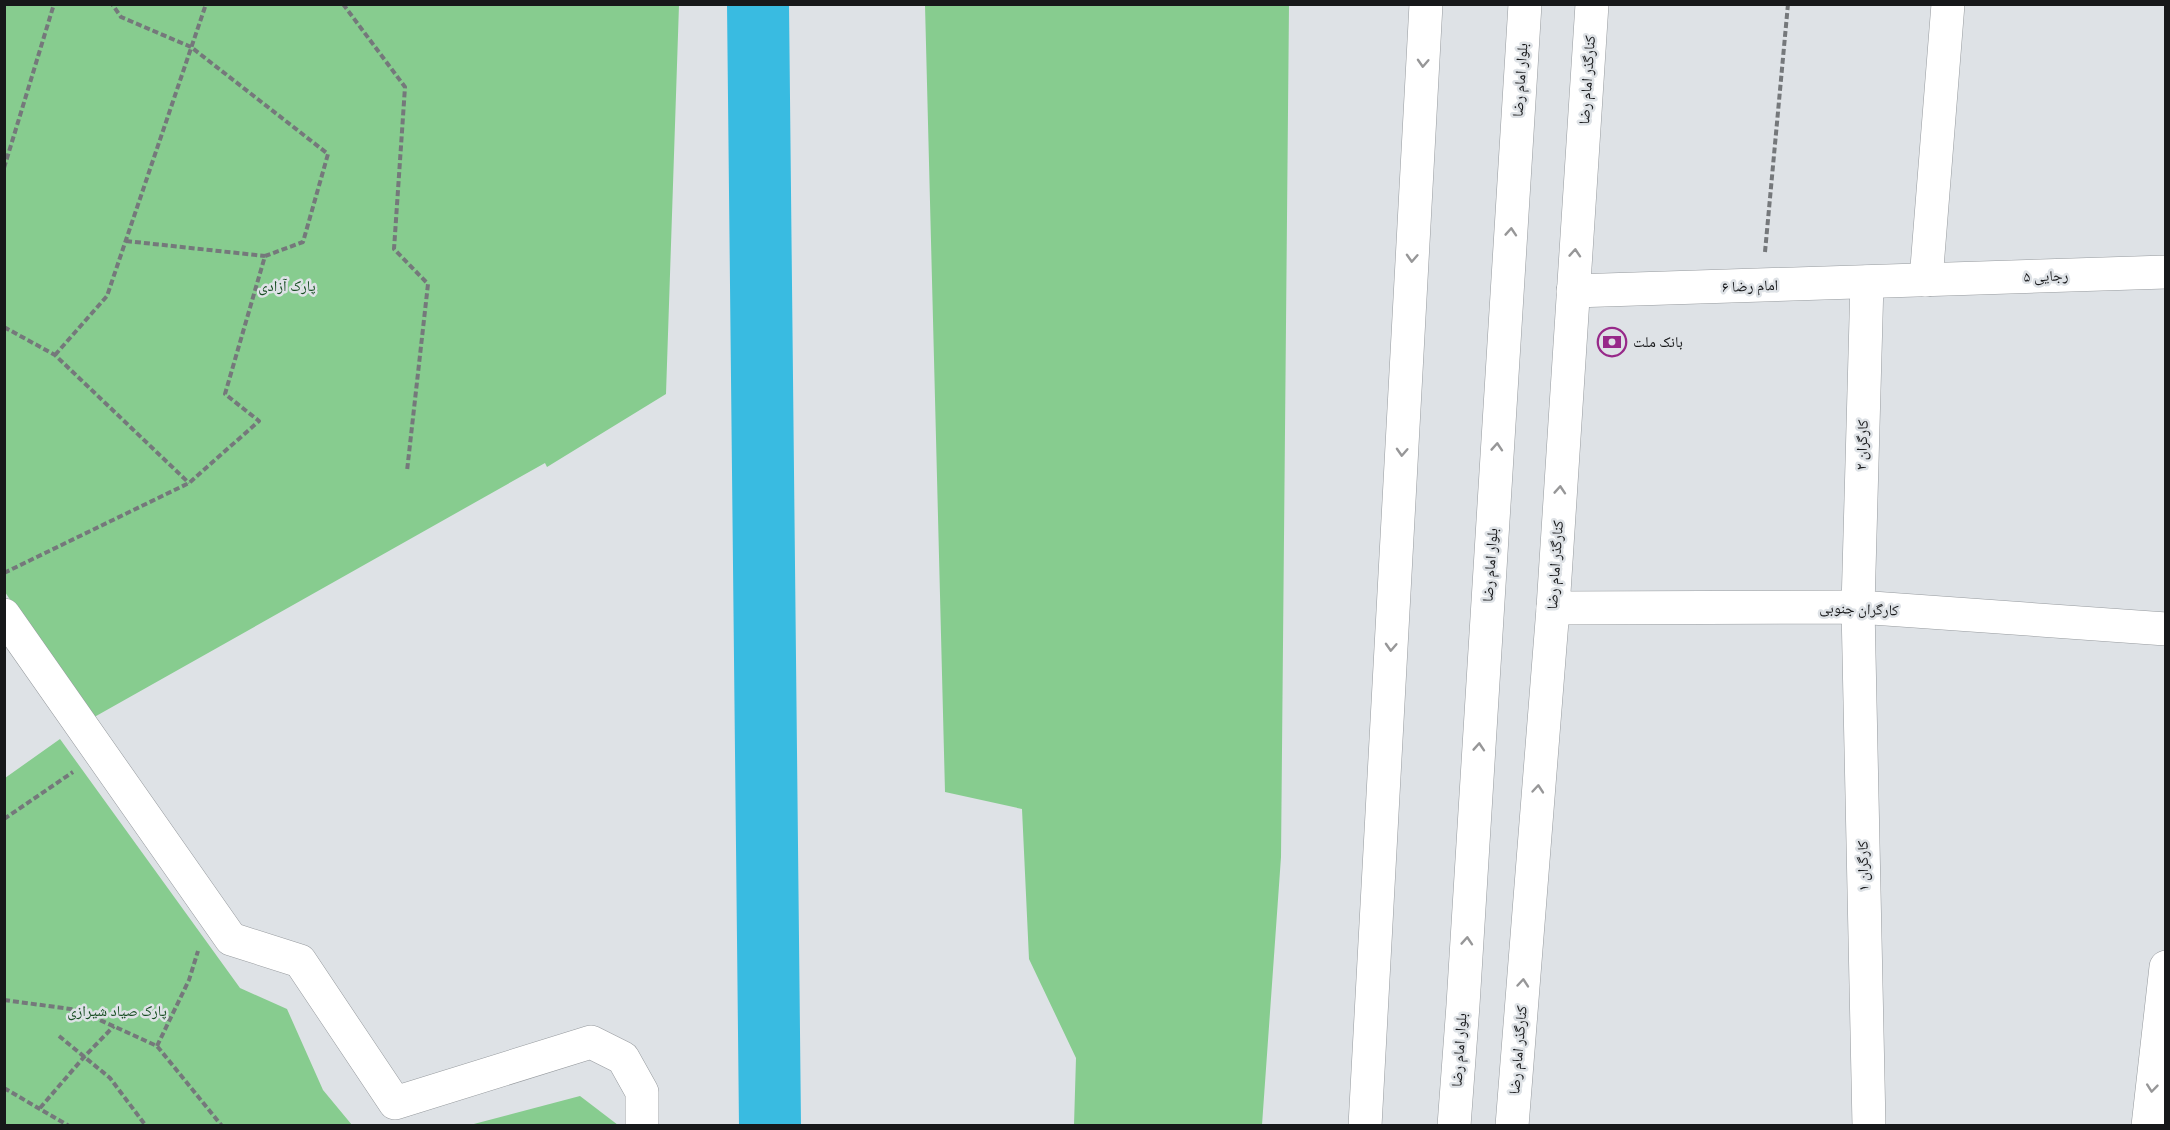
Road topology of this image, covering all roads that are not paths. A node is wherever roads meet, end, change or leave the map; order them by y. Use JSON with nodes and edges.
{"nodes":[{"id":1,"x":1426,"y":4,"type":"edge"},
{"id":2,"x":1525,"y":4,"type":"edge"},
{"id":3,"x":1592,"y":4,"type":"edge"},
{"id":4,"x":1948,"y":4,"type":"edge"},
{"id":5,"x":2166,"y":272,"type":"edge"},
{"id":6,"x":1926,"y":280,"type":"junction"},
{"id":7,"x":1867,"y":282,"type":"junction"},
{"id":8,"x":1573,"y":291,"type":"junction"},
{"id":9,"x":1858,"y":607,"type":"junction"},
{"id":10,"x":1553,"y":608,"type":"junction"},
{"id":11,"x":4,"y":615,"type":"edge"},
{"id":12,"x":2166,"y":629,"type":"edge"},
{"id":13,"x":2166,"y":967,"type":"edge"},
{"id":14,"x":402,"y":1114,"type":"edge"},
{"id":15,"x":642,"y":1125,"type":"edge"},
{"id":16,"x":1365,"y":1125,"type":"edge"},
{"id":17,"x":1454,"y":1125,"type":"edge"},
{"id":18,"x":1512,"y":1125,"type":"edge"},
{"id":19,"x":1869,"y":1125,"type":"edge"},
{"id":20,"x":2148,"y":1125,"type":"edge"}],
"edges":[{"from":1,"to":16,"type":"street","one_way":true},
{"from":17,"to":2,"type":"street","name":"بلوار امام رضا","one_way":true},
{"from":8,"to":3,"type":"street","name":"کنارگذر امام رضا","one_way":true},
{"from":4,"to":6,"type":"street"},
{"from":5,"to":6,"type":"street","name":"رجایی ۵"},
{"from":6,"to":7,"type":"street","name":"امام رضا ۶"},
{"from":7,"to":8,"type":"street","name":"امام رضا ۶"},
{"from":7,"to":9,"type":"street","name":"کارگران ۲"},
{"from":10,"to":8,"type":"street","name":"کنارگذر امام رضا","one_way":true},
{"from":9,"to":10,"type":"street","name":"کارگران جنوبی"},
{"from":9,"to":12,"type":"street","name":"کارگران جنوبی"},
{"from":9,"to":19,"type":"street","name":"کارگران ۱"},
{"from":18,"to":10,"type":"street","name":"کنارگذر امام رضا","one_way":true},
{"from":11,"to":14,"type":"street"},
{"from":13,"to":20,"type":"street","one_way":true},
{"from":14,"to":15,"type":"street"}]}
